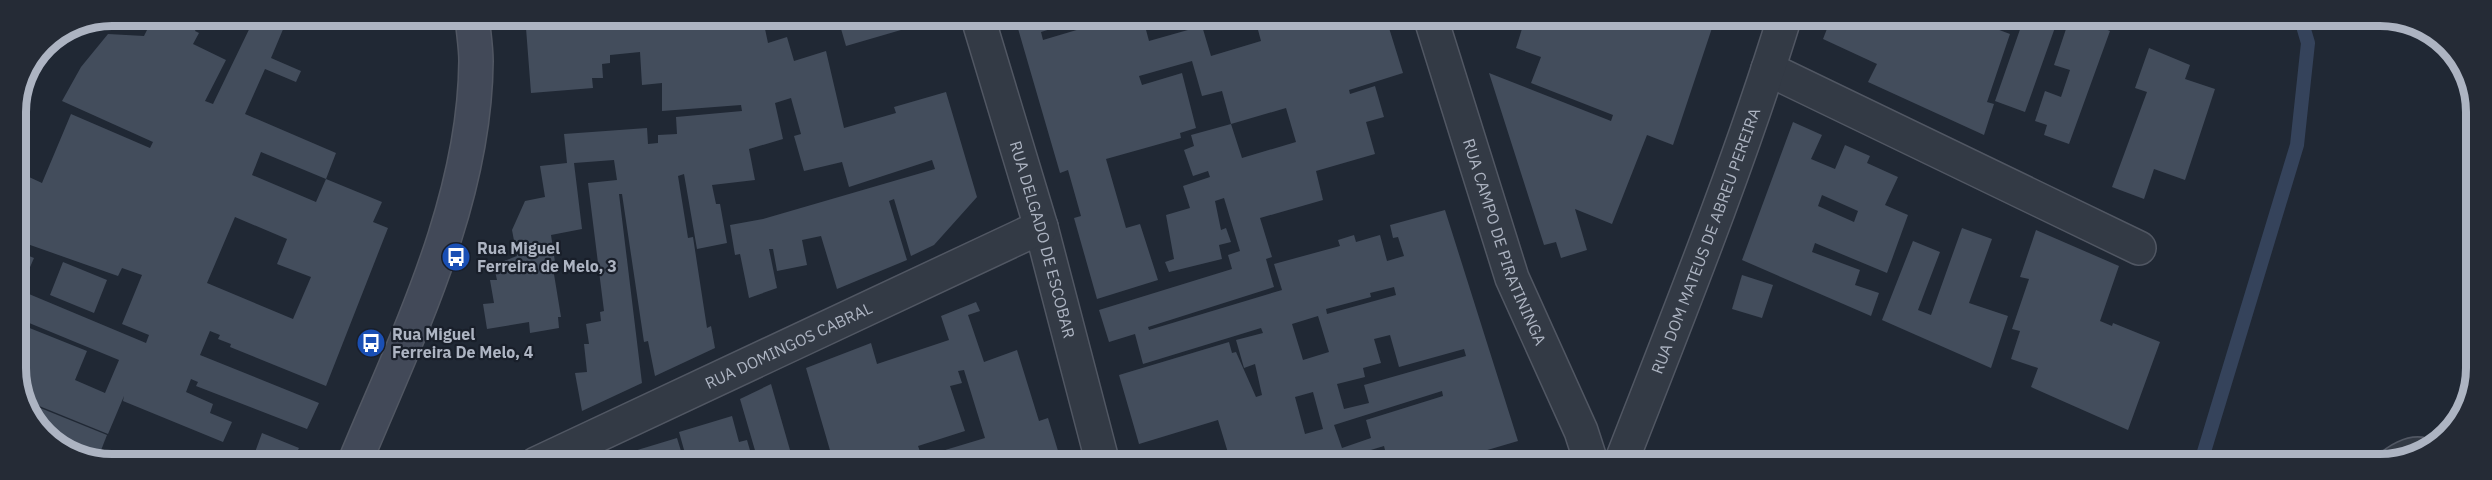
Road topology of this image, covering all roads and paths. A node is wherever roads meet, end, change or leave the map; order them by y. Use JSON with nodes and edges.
{"nodes":[{"id":1,"x":473,"y":25,"type":"edge"},
{"id":2,"x":980,"y":25,"type":"edge"},
{"id":3,"x":1433,"y":25,"type":"edge"},
{"id":4,"x":1782,"y":25,"type":"edge"},
{"id":5,"x":1768,"y":69,"type":"junction"},
{"id":6,"x":1041,"y":227,"type":"junction"},
{"id":7,"x":2139,"y":248,"type":"dead end"},
{"id":8,"x":358,"y":454,"type":"edge"},
{"id":9,"x":557,"y":454,"type":"edge"},
{"id":10,"x":1100,"y":454,"type":"edge"},
{"id":11,"x":1588,"y":454,"type":"edge"},
{"id":12,"x":1624,"y":454,"type":"edge"}],
"edges":[{"from":1,"to":8,"type":"main road"},
{"from":2,"to":6,"type":"street","name":"RUA DELGADO DE ESCOBAR"},
{"from":3,"to":11,"type":"street","name":"RUA CAMPO DE PIRATININGA"},
{"from":4,"to":5,"type":"street","name":"RUA DOM MATEUS DE ABREU PEREIRA"},
{"from":5,"to":7,"type":"street"},
{"from":5,"to":12,"type":"street","name":"RUA DOM MATEUS DE ABREU PEREIRA"},
{"from":6,"to":9,"type":"street","name":"RUA DOMINGOS CABRAL"},
{"from":6,"to":10,"type":"street","name":"RUA DELGADO DE ESCOBAR"}]}
